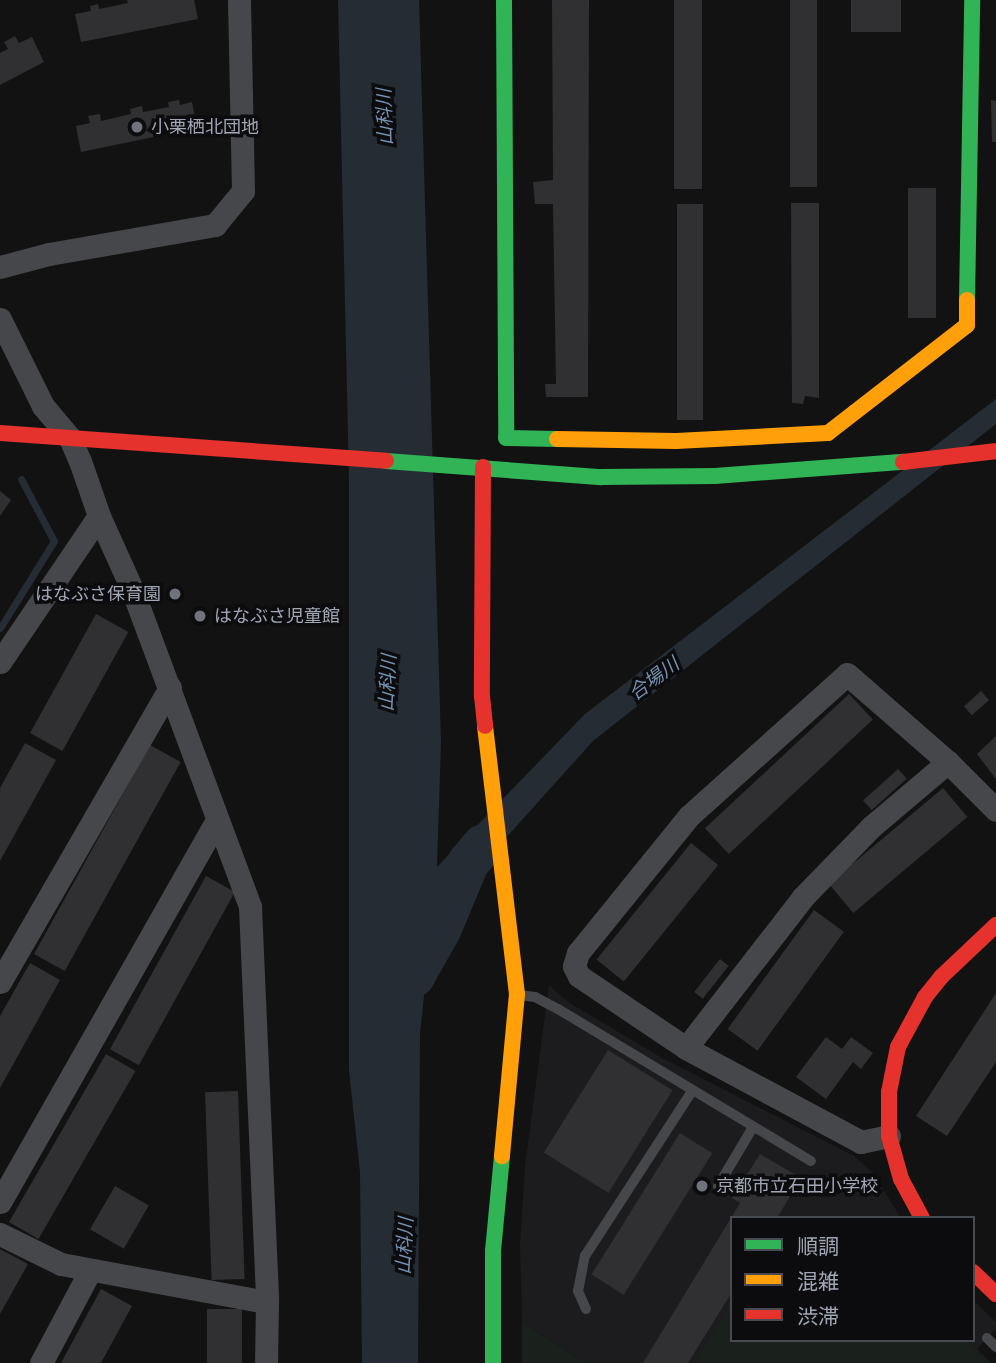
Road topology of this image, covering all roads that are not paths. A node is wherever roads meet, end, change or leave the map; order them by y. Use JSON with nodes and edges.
{"nodes":[{"id":1,"x":239,"y":0,"type":"edge"},
{"id":2,"x":504,"y":0,"type":"edge"},
{"id":3,"x":972,"y":0,"type":"edge"},
{"id":4,"x":0,"y":267,"type":"edge"},
{"id":5,"x":0,"y":319,"type":"edge"},
{"id":6,"x":0,"y":433,"type":"edge"},
{"id":7,"x":70,"y":438,"type":"junction"},
{"id":8,"x":988,"y":452,"type":"edge"},
{"id":9,"x":482,"y":467,"type":"junction"},
{"id":10,"x":99,"y":516,"type":"junction"},
{"id":11,"x":0,"y":662,"type":"edge"},
{"id":12,"x":170,"y":688,"type":"junction"},
{"id":13,"x":948,"y":762,"type":"junction"},
{"id":14,"x":996,"y":810,"type":"edge"},
{"id":15,"x":217,"y":820,"type":"junction"},
{"id":16,"x":996,"y":925,"type":"edge"},
{"id":17,"x":0,"y":982,"type":"edge"},
{"id":18,"x":517,"y":994,"type":"junction"},
{"id":19,"x":686,"y":1048,"type":"junction"},
{"id":20,"x":692,"y":1091,"type":"junction"},
{"id":21,"x":753,"y":1127,"type":"junction"},
{"id":22,"x":889,"y":1136,"type":"junction"},
{"id":23,"x":811,"y":1161,"type":"dead end"},
{"id":24,"x":718,"y":1186,"type":"dead end"},
{"id":25,"x":0,"y":1202,"type":"edge"},
{"id":26,"x":921,"y":1216,"type":"edge"},
{"id":27,"x":0,"y":1234,"type":"edge"},
{"id":28,"x":90,"y":1271,"type":"junction"},
{"id":29,"x":975,"y":1274,"type":"edge"},
{"id":30,"x":996,"y":1293,"type":"edge"},
{"id":31,"x":267,"y":1302,"type":"junction"},
{"id":32,"x":586,"y":1309,"type":"dead end"},
{"id":33,"x":987,"y":1338,"type":"dead end"},
{"id":34,"x":996,"y":1347,"type":"edge"},
{"id":35,"x":41,"y":1363,"type":"edge"},
{"id":36,"x":266,"y":1363,"type":"edge"},
{"id":37,"x":493,"y":1363,"type":"edge"}],
"edges":[{"from":1,"to":4,"type":"street"},
{"from":2,"to":3,"type":"street"},
{"from":5,"to":7,"type":"street"},
{"from":6,"to":7,"type":"street"},
{"from":7,"to":9,"type":"street"},
{"from":7,"to":10,"type":"street"},
{"from":8,"to":9,"type":"street"},
{"from":9,"to":18,"type":"street"},
{"from":10,"to":11,"type":"street"},
{"from":10,"to":12,"type":"street"},
{"from":12,"to":15,"type":"street"},
{"from":12,"to":17,"type":"street"},
{"from":13,"to":14,"type":"street"},
{"from":13,"to":19,"type":"street"},
{"from":13,"to":19,"type":"street"},
{"from":15,"to":25,"type":"street"},
{"from":15,"to":31,"type":"street"},
{"from":16,"to":22,"type":"street"},
{"from":18,"to":20,"type":"lane"},
{"from":18,"to":37,"type":"street"},
{"from":19,"to":22,"type":"street"},
{"from":20,"to":21,"type":"lane"},
{"from":20,"to":32,"type":"lane"},
{"from":21,"to":23,"type":"lane"},
{"from":21,"to":24,"type":"lane"},
{"from":22,"to":26,"type":"street"},
{"from":27,"to":28,"type":"street"},
{"from":28,"to":31,"type":"street"},
{"from":28,"to":35,"type":"street"},
{"from":29,"to":30,"type":"street"},
{"from":31,"to":36,"type":"street"},
{"from":33,"to":34,"type":"lane"}]}
